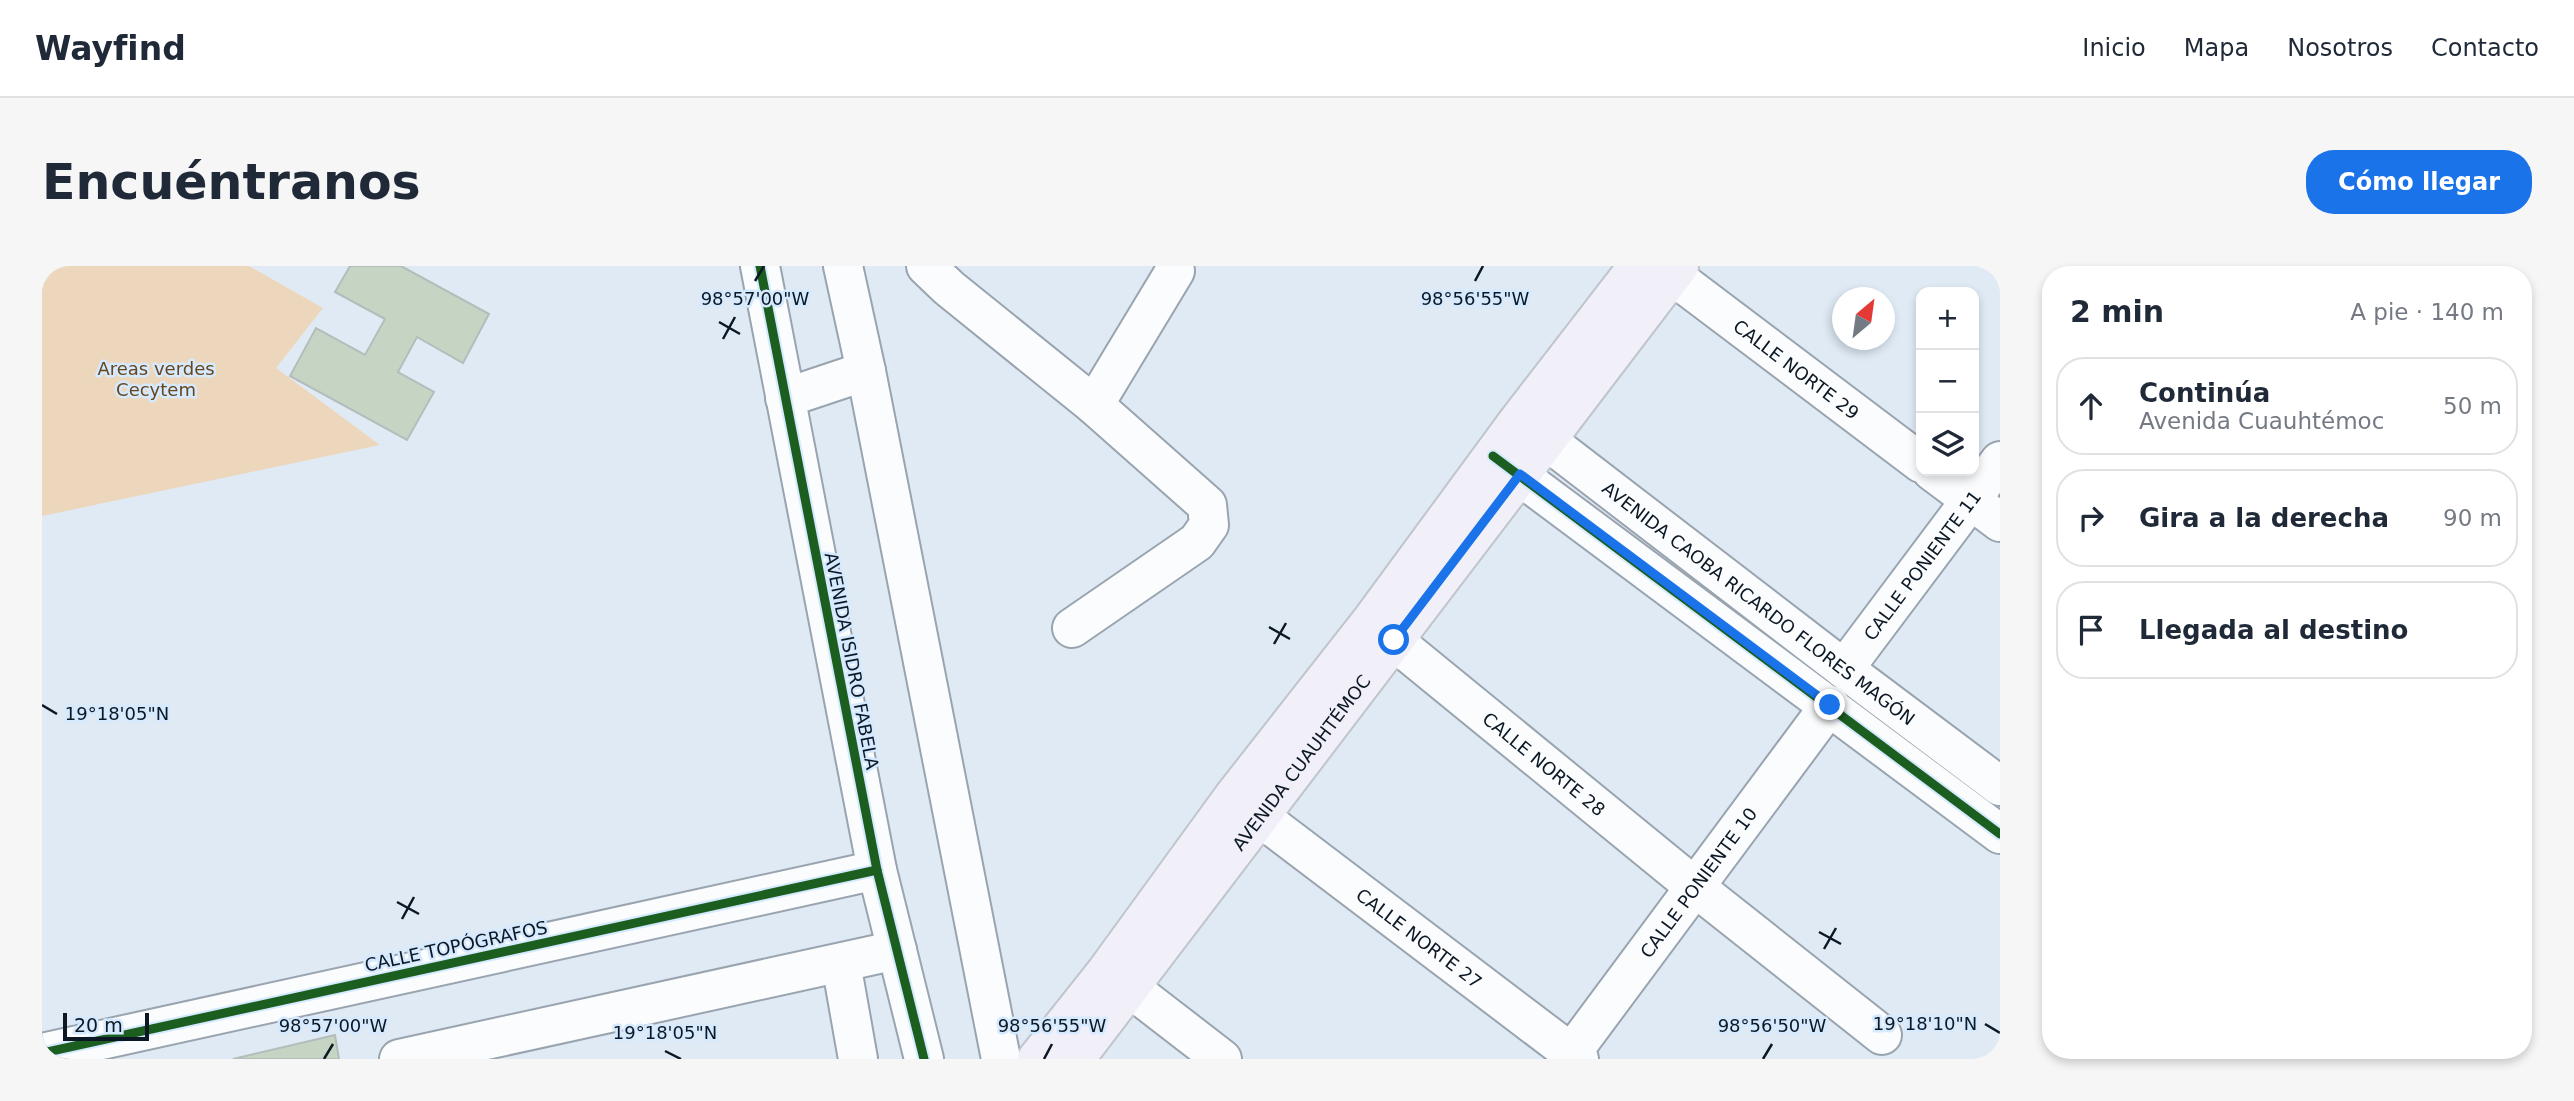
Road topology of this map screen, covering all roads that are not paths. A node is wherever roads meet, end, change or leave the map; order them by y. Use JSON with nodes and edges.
{"nodes":[{"id":1,"x":760,"y":266,"type":"edge"},
{"id":2,"x":844,"y":266,"type":"edge"},
{"id":3,"x":926,"y":266,"type":"edge"},
{"id":4,"x":1663,"y":269,"type":"edge"},
{"id":5,"x":1175,"y":271,"type":"dead end"},
{"id":6,"x":866,"y":371,"type":"junction"},
{"id":7,"x":785,"y":398,"type":"junction"},
{"id":8,"x":1094,"y":404,"type":"junction"},
{"id":9,"x":1533,"y":430,"type":"junction"},
{"id":10,"x":1916,"y":459,"type":"edge"},
{"id":11,"x":2000,"y":461,"type":"edge"},
{"id":12,"x":1507,"y":465,"type":"junction"},
{"id":13,"x":1939,"y":476,"type":"edge"},
{"id":14,"x":1985,"y":511,"type":"edge"},
{"id":15,"x":1072,"y":628,"type":"dead end"},
{"id":16,"x":1394,"y":640,"type":"junction"},
{"id":17,"x":1844,"y":669,"type":"junction"},
{"id":18,"x":1830,"y":705,"type":"junction"},
{"id":19,"x":2000,"y":786,"type":"edge"},
{"id":20,"x":1260,"y":817,"type":"junction"},
{"id":21,"x":2000,"y":833,"type":"edge"},
{"id":22,"x":877,"y":870,"type":"junction"},
{"id":23,"x":1695,"y":887,"type":"junction"},
{"id":24,"x":897,"y":950,"type":"junction"},
{"id":25,"x":841,"y":962,"type":"junction"},
{"id":26,"x":1130,"y":988,"type":"junction"},
{"id":27,"x":1882,"y":1035,"type":"dead end"},
{"id":28,"x":42,"y":1054,"type":"edge"},
{"id":29,"x":1573,"y":1057,"type":"edge"},
{"id":30,"x":399,"y":1059,"type":"edge"},
{"id":31,"x":858,"y":1059,"type":"edge"},
{"id":32,"x":923,"y":1059,"type":"edge"},
{"id":33,"x":1001,"y":1059,"type":"edge"},
{"id":34,"x":1037,"y":1059,"type":"edge"},
{"id":35,"x":1075,"y":1059,"type":"edge"},
{"id":36,"x":1222,"y":1059,"type":"edge"}],
"edges":[{"from":1,"to":7,"type":"street","name":"AVENIDA ISIDRO FABELA"},
{"from":2,"to":6,"type":"street"},
{"from":3,"to":8,"type":"street"},
{"from":4,"to":9,"type":"main road","name":"AVENIDA CUAUHTÉMOC"},
{"from":4,"to":10,"type":"street","name":"CALLE NORTE 29"},
{"from":5,"to":8,"type":"street"},
{"from":6,"to":7,"type":"street"},
{"from":6,"to":33,"type":"street"},
{"from":7,"to":22,"type":"street","name":"AVENIDA ISIDRO FABELA"},
{"from":8,"to":15,"type":"street"},
{"from":9,"to":12,"type":"main road","name":"AVENIDA CUAUHTÉMOC"},
{"from":9,"to":17,"type":"street","name":"AVENIDA CAOBA RICARDO FLORES MAGÓN"},
{"from":11,"to":14,"type":"street","name":"CALLE PONIENTE 11"},
{"from":12,"to":16,"type":"main road","name":"AVENIDA CUAUHTÉMOC"},
{"from":12,"to":18,"type":"street"},
{"from":12,"to":34,"type":"main road","name":"AVENIDA CUAUHTÉMOC"},
{"from":13,"to":14,"type":"street"},
{"from":14,"to":17,"type":"street","name":"CALLE PONIENTE 11"},
{"from":16,"to":20,"type":"main road","name":"AVENIDA CUAUHTÉMOC"},
{"from":16,"to":23,"type":"street","name":"CALLE NORTE 28"},
{"from":17,"to":19,"type":"street","name":"AVENIDA CAOBA RICARDO FLORES MAGÓN"},
{"from":18,"to":21,"type":"street"},
{"from":18,"to":23,"type":"street","name":"CALLE PONIENTE 10"},
{"from":20,"to":26,"type":"main road","name":"AVENIDA CUAUHTÉMOC"},
{"from":20,"to":29,"type":"street","name":"CALLE NORTE 27"},
{"from":22,"to":24,"type":"street","name":"AVENIDA ISIDRO FABELA"},
{"from":22,"to":28,"type":"street","name":"CALLE TOPÓGRAFOS"},
{"from":23,"to":27,"type":"street","name":"CALLE NORTE 28"},
{"from":23,"to":29,"type":"street","name":"CALLE PONIENTE 10"},
{"from":24,"to":25,"type":"street"},
{"from":24,"to":32,"type":"street","name":"AVENIDA ISIDRO FABELA"},
{"from":25,"to":30,"type":"street"},
{"from":25,"to":31,"type":"street"},
{"from":26,"to":35,"type":"main road","name":"AVENIDA CUAUHTÉMOC"},
{"from":26,"to":36,"type":"street"}]}
